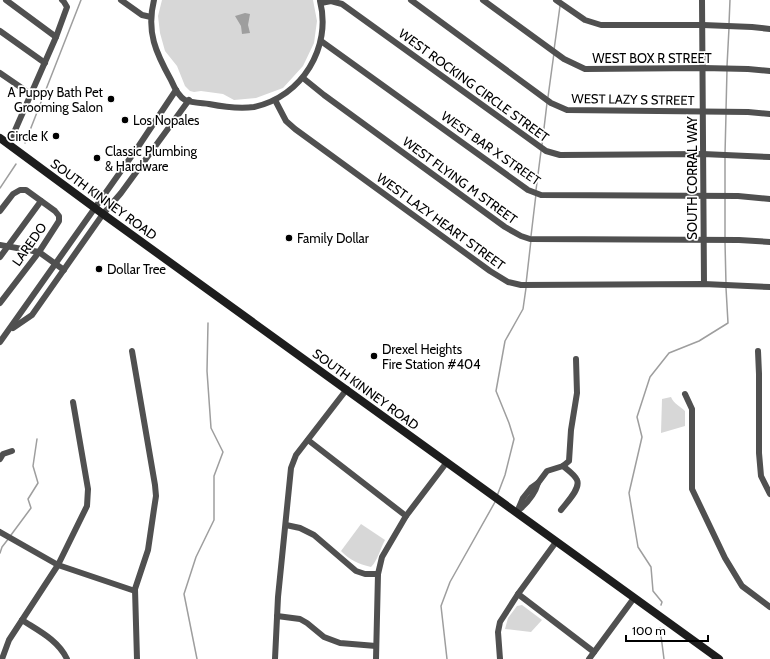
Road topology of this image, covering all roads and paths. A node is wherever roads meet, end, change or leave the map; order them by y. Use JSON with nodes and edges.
{"nodes":[{"id":1,"x":6,"y":0,"type":"edge"},
{"id":2,"x":62,"y":0,"type":"edge"},
{"id":3,"x":121,"y":0,"type":"edge"},
{"id":4,"x":154,"y":0,"type":"edge"},
{"id":5,"x":411,"y":0,"type":"edge"},
{"id":6,"x":483,"y":0,"type":"edge"},
{"id":7,"x":556,"y":0,"type":"edge"},
{"id":8,"x":702,"y":0,"type":"edge"},
{"id":9,"x":320,"y":2,"type":"edge"},
{"id":10,"x":151,"y":17,"type":"junction"},
{"id":11,"x":703,"y":25,"type":"junction"},
{"id":12,"x":770,"y":29,"type":"edge"},
{"id":13,"x":0,"y":31,"type":"edge"},
{"id":14,"x":56,"y":37,"type":"junction"},
{"id":15,"x":321,"y":41,"type":"junction"},
{"id":16,"x":45,"y":63,"type":"junction"},
{"id":17,"x":703,"y":68,"type":"junction"},
{"id":18,"x":770,"y":71,"type":"edge"},
{"id":19,"x":0,"y":73,"type":"edge"},
{"id":20,"x":303,"y":78,"type":"junction"},
{"id":21,"x":176,"y":90,"type":"junction"},
{"id":22,"x":32,"y":95,"type":"junction"},
{"id":23,"x":189,"y":100,"type":"junction"},
{"id":24,"x":275,"y":100,"type":"junction"},
{"id":25,"x":703,"y":111,"type":"junction"},
{"id":26,"x":770,"y":114,"type":"edge"},
{"id":27,"x":0,"y":138,"type":"edge"},
{"id":28,"x":9,"y":144,"type":"junction"},
{"id":29,"x":703,"y":154,"type":"junction"},
{"id":30,"x":770,"y":157,"type":"edge"},
{"id":31,"x":703,"y":196,"type":"junction"},
{"id":32,"x":770,"y":199,"type":"edge"},
{"id":33,"x":41,"y":201,"type":"junction"},
{"id":34,"x":94,"y":208,"type":"junction"},
{"id":35,"x":0,"y":211,"type":"edge"},
{"id":36,"x":103,"y":214,"type":"junction"},
{"id":37,"x":703,"y":240,"type":"junction"},
{"id":38,"x":770,"y":242,"type":"edge"},
{"id":39,"x":0,"y":245,"type":"edge"},
{"id":40,"x":7,"y":247,"type":"junction"},
{"id":41,"x":39,"y":252,"type":"junction"},
{"id":42,"x":0,"y":256,"type":"edge"},
{"id":43,"x":55,"y":264,"type":"junction"},
{"id":44,"x":64,"y":270,"type":"junction"},
{"id":45,"x":704,"y":284,"type":"junction"},
{"id":46,"x":770,"y":287,"type":"edge"},
{"id":47,"x":0,"y":303,"type":"edge"},
{"id":48,"x":10,"y":330,"type":"junction"},
{"id":49,"x":0,"y":342,"type":"edge"},
{"id":50,"x":758,"y":351,"type":"dead end"},
{"id":51,"x":132,"y":352,"type":"dead end"},
{"id":52,"x":576,"y":359,"type":"dead end"},
{"id":53,"x":347,"y":389,"type":"junction"},
{"id":54,"x":685,"y":394,"type":"dead end"},
{"id":55,"x":73,"y":402,"type":"dead end"},
{"id":56,"x":308,"y":440,"type":"junction"},
{"id":57,"x":12,"y":451,"type":"dead end"},
{"id":58,"x":0,"y":459,"type":"edge"},
{"id":59,"x":447,"y":462,"type":"junction"},
{"id":60,"x":563,"y":466,"type":"junction"},
{"id":61,"x":770,"y":494,"type":"edge"},
{"id":62,"x":561,"y":510,"type":"dead end"},
{"id":63,"x":517,"y":512,"type":"junction"},
{"id":64,"x":406,"y":516,"type":"junction"},
{"id":65,"x":286,"y":525,"type":"junction"},
{"id":66,"x":0,"y":532,"type":"edge"},
{"id":67,"x":556,"y":542,"type":"junction"},
{"id":68,"x":58,"y":565,"type":"junction"},
{"id":69,"x":378,"y":574,"type":"junction"},
{"id":70,"x":135,"y":591,"type":"junction"},
{"id":71,"x":518,"y":594,"type":"junction"},
{"id":72,"x":634,"y":598,"type":"junction"},
{"id":73,"x":770,"y":607,"type":"edge"},
{"id":74,"x":277,"y":616,"type":"junction"},
{"id":75,"x":22,"y":620,"type":"junction"},
{"id":76,"x":376,"y":646,"type":"junction"},
{"id":77,"x":594,"y":652,"type":"junction"},
{"id":78,"x":2,"y":659,"type":"edge"},
{"id":79,"x":67,"y":659,"type":"edge"},
{"id":80,"x":137,"y":659,"type":"edge"},
{"id":81,"x":275,"y":659,"type":"edge"},
{"id":82,"x":376,"y":659,"type":"edge"},
{"id":83,"x":500,"y":659,"type":"edge"},
{"id":84,"x":589,"y":659,"type":"edge"},
{"id":85,"x":719,"y":659,"type":"edge"}],
"edges":[{"from":1,"to":14,"type":"street"},
{"from":2,"to":14,"type":"street"},
{"from":3,"to":10,"type":"street"},
{"from":4,"to":10,"type":"street"},
{"from":5,"to":25,"type":"street","name":"WEST LAZY S STREET"},
{"from":6,"to":17,"type":"street","name":"WEST BOX R STREET"},
{"from":7,"to":11,"type":"street"},
{"from":8,"to":11,"type":"street","name":"SOUTH CORRAL WAY"},
{"from":9,"to":15,"type":"street"},
{"from":9,"to":29,"type":"street","name":"WEST ROCKING CIRCLE STREET"},
{"from":10,"to":21,"type":"street"},
{"from":11,"to":12,"type":"street"},
{"from":11,"to":17,"type":"street","name":"SOUTH CORRAL WAY"},
{"from":13,"to":16,"type":"street"},
{"from":14,"to":16,"type":"street"},
{"from":15,"to":20,"type":"street"},
{"from":15,"to":31,"type":"street","name":"WEST BAR X STREET"},
{"from":16,"to":22,"type":"street"},
{"from":17,"to":18,"type":"street","name":"WEST BOX R STREET"},
{"from":17,"to":25,"type":"street","name":"SOUTH CORRAL WAY"},
{"from":19,"to":22,"type":"street"},
{"from":20,"to":24,"type":"street"},
{"from":20,"to":37,"type":"street","name":"WEST FLYING M STREET"},
{"from":21,"to":23,"type":"street"},
{"from":21,"to":34,"type":"street"},
{"from":22,"to":28,"type":"street"},
{"from":23,"to":24,"type":"street"},
{"from":23,"to":36,"type":"street"},
{"from":24,"to":45,"type":"street","name":"WEST LAZY HEART STREET"},
{"from":25,"to":26,"type":"street","name":"WEST LAZY S STREET"},
{"from":25,"to":29,"type":"street","name":"SOUTH CORRAL WAY"},
{"from":27,"to":28,"type":"main road","name":"SOUTH KINNEY ROAD"},
{"from":28,"to":34,"type":"main road","name":"SOUTH KINNEY ROAD"},
{"from":29,"to":30,"type":"street","name":"WEST ROCKING CIRCLE STREET"},
{"from":29,"to":31,"type":"street","name":"SOUTH CORRAL WAY"},
{"from":31,"to":32,"type":"street","name":"WEST BAR X STREET"},
{"from":31,"to":37,"type":"street","name":"SOUTH CORRAL WAY"},
{"from":33,"to":35,"type":"street"},
{"from":33,"to":40,"type":"street"},
{"from":33,"to":41,"type":"street","name":"LAREDO"},
{"from":34,"to":36,"type":"main road","name":"SOUTH KINNEY ROAD"},
{"from":34,"to":43,"type":"street"},
{"from":36,"to":44,"type":"street"},
{"from":36,"to":53,"type":"main road","name":"SOUTH KINNEY ROAD"},
{"from":37,"to":38,"type":"street","name":"WEST FLYING M STREET"},
{"from":37,"to":45,"type":"street","name":"SOUTH CORRAL WAY"},
{"from":39,"to":40,"type":"street"},
{"from":40,"to":41,"type":"street"},
{"from":40,"to":42,"type":"street"},
{"from":41,"to":43,"type":"street"},
{"from":41,"to":47,"type":"street","name":"LAREDO"},
{"from":43,"to":44,"type":"street"},
{"from":43,"to":48,"type":"street"},
{"from":44,"to":48,"type":"street"},
{"from":45,"to":46,"type":"street","name":"WEST LAZY HEART STREET"},
{"from":48,"to":49,"type":"street"},
{"from":50,"to":61,"type":"street"},
{"from":51,"to":70,"type":"street"},
{"from":52,"to":60,"type":"street"},
{"from":53,"to":56,"type":"street"},
{"from":53,"to":59,"type":"main road","name":"SOUTH KINNEY ROAD"},
{"from":54,"to":73,"type":"street"},
{"from":55,"to":68,"type":"street"},
{"from":56,"to":64,"type":"street"},
{"from":56,"to":65,"type":"street"},
{"from":57,"to":58,"type":"street"},
{"from":59,"to":63,"type":"main road","name":"SOUTH KINNEY ROAD"},
{"from":59,"to":64,"type":"street"},
{"from":60,"to":62,"type":"street"},
{"from":60,"to":63,"type":"street"},
{"from":63,"to":67,"type":"main road","name":"SOUTH KINNEY ROAD"},
{"from":64,"to":69,"type":"street"},
{"from":65,"to":69,"type":"street"},
{"from":65,"to":74,"type":"street"},
{"from":66,"to":68,"type":"street"},
{"from":67,"to":71,"type":"street"},
{"from":67,"to":72,"type":"main road","name":"SOUTH KINNEY ROAD"},
{"from":68,"to":70,"type":"street"},
{"from":68,"to":75,"type":"street"},
{"from":69,"to":76,"type":"street"},
{"from":70,"to":80,"type":"street"},
{"from":71,"to":77,"type":"street"},
{"from":71,"to":83,"type":"street"},
{"from":72,"to":77,"type":"street"},
{"from":72,"to":85,"type":"main road","name":"SOUTH KINNEY ROAD"},
{"from":74,"to":76,"type":"street"},
{"from":74,"to":81,"type":"street"},
{"from":75,"to":78,"type":"street"},
{"from":75,"to":79,"type":"street"},
{"from":76,"to":82,"type":"street"},
{"from":77,"to":84,"type":"street"}]}
